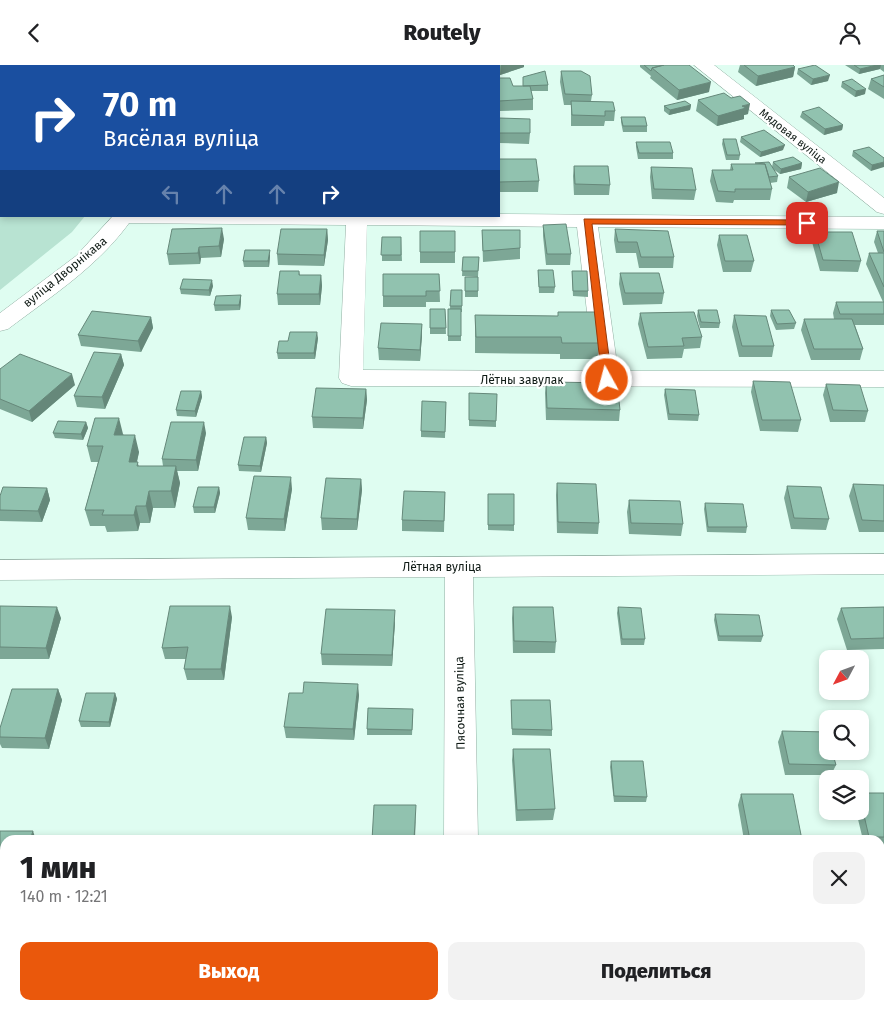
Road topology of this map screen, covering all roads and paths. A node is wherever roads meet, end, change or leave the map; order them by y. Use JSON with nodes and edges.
{"nodes":[{"id":1,"x":703,"y":65,"type":"edge"},
{"id":2,"x":884,"y":208,"type":"edge"},
{"id":3,"x":123,"y":217,"type":"edge"},
{"id":4,"x":240,"y":217,"type":"edge"},
{"id":5,"x":356,"y":218,"type":"junction"},
{"id":6,"x":587,"y":221,"type":"junction"},
{"id":7,"x":884,"y":223,"type":"edge"},
{"id":8,"x":0,"y":324,"type":"edge"},
{"id":9,"x":884,"y":379,"type":"edge"},
{"id":10,"x":607,"y":380,"type":"junction"},
{"id":11,"x":884,"y":565,"type":"edge"},
{"id":12,"x":459,"y":567,"type":"junction"},
{"id":13,"x":0,"y":570,"type":"edge"},
{"id":14,"x":461,"y":835,"type":"edge"}],
"edges":[{"from":1,"to":2,"type":"main road","name":"Мядовая вуліца"},
{"from":3,"to":8,"type":"main road","name":"вуліца Дворнікава"},
{"from":4,"to":5,"type":"main road"},
{"from":5,"to":6,"type":"main road"},
{"from":5,"to":10,"type":"main road","name":"Лётны завулак"},
{"from":6,"to":7,"type":"main road"},
{"from":6,"to":10,"type":"main road"},
{"from":9,"to":10,"type":"main road","name":"Лётны завулак"},
{"from":11,"to":12,"type":"main road","name":"Лётная вуліца"},
{"from":12,"to":13,"type":"main road","name":"Лётная вуліца"},
{"from":12,"to":14,"type":"main road","name":"Пясочная вуліца"}]}
